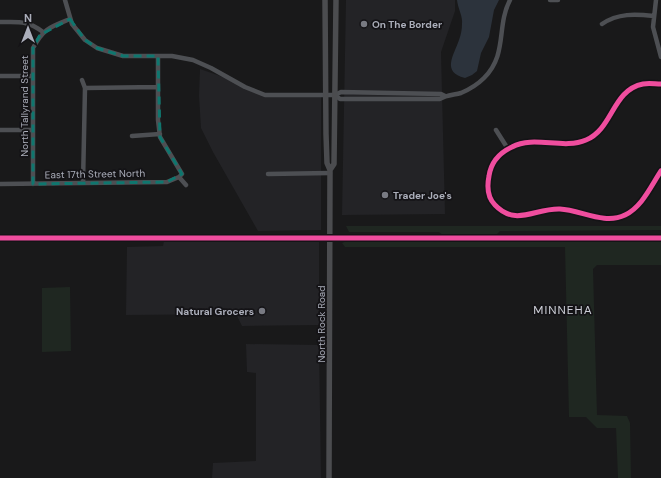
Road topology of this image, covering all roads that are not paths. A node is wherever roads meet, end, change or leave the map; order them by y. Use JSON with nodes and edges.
{"nodes":[{"id":1,"x":65,"y":0,"type":"edge"},
{"id":2,"x":325,"y":0,"type":"edge"},
{"id":3,"x":336,"y":0,"type":"edge"},
{"id":4,"x":510,"y":0,"type":"edge"},
{"id":5,"x":550,"y":0,"type":"edge"},
{"id":6,"x":558,"y":0,"type":"edge"},
{"id":7,"x":656,"y":0,"type":"edge"},
{"id":8,"x":654,"y":16,"type":"junction"},
{"id":9,"x":70,"y":19,"type":"junction"},
{"id":10,"x":0,"y":22,"type":"edge"},
{"id":11,"x":602,"y":24,"type":"dead end"},
{"id":12,"x":43,"y":32,"type":"junction"},
{"id":13,"x":158,"y":56,"type":"junction"},
{"id":14,"x":661,"y":57,"type":"edge"},
{"id":15,"x":0,"y":76,"type":"edge"},
{"id":16,"x":33,"y":76,"type":"junction"},
{"id":17,"x":82,"y":80,"type":"dead end"},
{"id":18,"x":661,"y":84,"type":"edge"},
{"id":19,"x":158,"y":87,"type":"junction"},
{"id":20,"x":85,"y":88,"type":"junction"},
{"id":21,"x":325,"y":95,"type":"junction"},
{"id":22,"x":335,"y":95,"type":"junction"},
{"id":23,"x":0,"y":130,"type":"edge"},
{"id":24,"x":32,"y":130,"type":"junction"},
{"id":25,"x":496,"y":130,"type":"dead end"},
{"id":26,"x":160,"y":134,"type":"junction"},
{"id":27,"x":132,"y":136,"type":"dead end"},
{"id":28,"x":508,"y":149,"type":"junction"},
{"id":29,"x":661,"y":171,"type":"edge"},
{"id":30,"x":330,"y":172,"type":"junction"},
{"id":31,"x":268,"y":174,"type":"dead end"},
{"id":32,"x":179,"y":177,"type":"junction"},
{"id":33,"x":83,"y":183,"type":"junction"},
{"id":34,"x":0,"y":184,"type":"edge"},
{"id":35,"x":33,"y":184,"type":"junction"},
{"id":36,"x":186,"y":185,"type":"dead end"},
{"id":37,"x":329,"y":478,"type":"edge"}],
"edges":[{"from":1,"to":9,"type":"street"},
{"from":2,"to":21,"type":"main road","name":"North Rock Road"},
{"from":3,"to":22,"type":"main road","name":"North Rock Road"},
{"from":4,"to":22,"type":"street"},
{"from":5,"to":6,"type":"street"},
{"from":7,"to":8,"type":"street"},
{"from":8,"to":11,"type":"street"},
{"from":8,"to":14,"type":"street"},
{"from":9,"to":12,"type":"street"},
{"from":9,"to":13,"type":"street"},
{"from":10,"to":12,"type":"street"},
{"from":12,"to":16,"type":"street","name":"North Tallyrand Street"},
{"from":13,"to":19,"type":"street"},
{"from":13,"to":21,"type":"street"},
{"from":15,"to":16,"type":"street"},
{"from":16,"to":24,"type":"street","name":"North Tallyrand Street"},
{"from":17,"to":20,"type":"street"},
{"from":18,"to":28,"type":"street"},
{"from":19,"to":20,"type":"street"},
{"from":19,"to":26,"type":"street"},
{"from":20,"to":33,"type":"street"},
{"from":21,"to":22,"type":"street"},
{"from":21,"to":30,"type":"main road","name":"North Rock Road"},
{"from":22,"to":30,"type":"main road","name":"North Rock Road"},
{"from":23,"to":24,"type":"street"},
{"from":24,"to":35,"type":"street","name":"North Tallyrand Street"},
{"from":25,"to":28,"type":"street"},
{"from":26,"to":27,"type":"street"},
{"from":26,"to":32,"type":"street"},
{"from":28,"to":29,"type":"street"},
{"from":30,"to":31,"type":"street"},
{"from":30,"to":37,"type":"main road","name":"North Rock Road"},
{"from":32,"to":33,"type":"street","name":"East 17th Street North"},
{"from":32,"to":36,"type":"street"},
{"from":33,"to":35,"type":"street","name":"East 17th Street North"},
{"from":34,"to":35,"type":"street","name":"East 17th Street North"}]}
